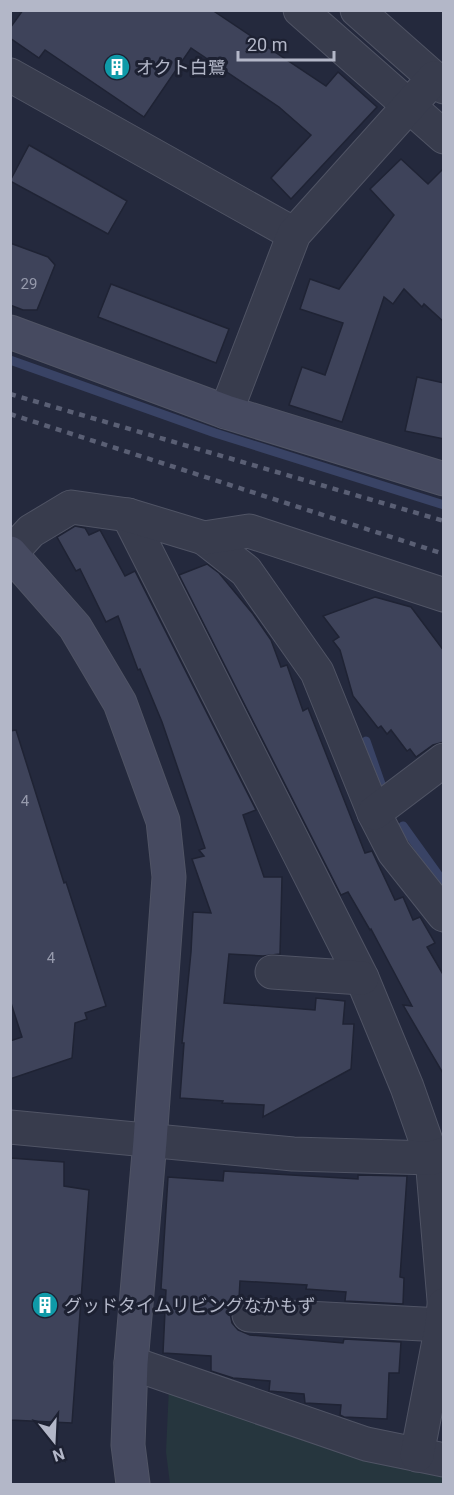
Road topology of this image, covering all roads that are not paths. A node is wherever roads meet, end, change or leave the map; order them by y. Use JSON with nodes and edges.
{"nodes":[{"id":1,"x":300,"y":10,"type":"edge"},
{"id":2,"x":357,"y":10,"type":"edge"},
{"id":3,"x":10,"y":75,"type":"edge"},
{"id":4,"x":439,"y":83,"type":"edge"},
{"id":5,"x":408,"y":106,"type":"junction"},
{"id":6,"x":444,"y":137,"type":"edge"},
{"id":7,"x":294,"y":234,"type":"junction"},
{"id":8,"x":10,"y":332,"type":"edge"},
{"id":9,"x":226,"y":412,"type":"junction"},
{"id":10,"x":444,"y":479,"type":"edge"},
{"id":11,"x":128,"y":515,"type":"junction"},
{"id":12,"x":204,"y":538,"type":"junction"},
{"id":13,"x":11,"y":553,"type":"edge"},
{"id":14,"x":444,"y":595,"type":"edge"},
{"id":15,"x":444,"y":760,"type":"edge"},
{"id":16,"x":374,"y":813,"type":"junction"},
{"id":17,"x":444,"y":915,"type":"edge"},
{"id":18,"x":272,"y":972,"type":"dead end"},
{"id":19,"x":362,"y":978,"type":"junction"},
{"id":20,"x":10,"y":1127,"type":"edge"},
{"id":21,"x":150,"y":1141,"type":"junction"},
{"id":22,"x":438,"y":1156,"type":"edge"},
{"id":23,"x":443,"y":1310,"type":"edge"},
{"id":24,"x":249,"y":1315,"type":"dead end"},
{"id":25,"x":131,"y":1363,"type":"junction"},
{"id":26,"x":430,"y":1457,"type":"edge"},
{"id":27,"x":133,"y":1485,"type":"edge"}],
"edges":[{"from":1,"to":5,"type":"street"},
{"from":2,"to":4,"type":"street"},
{"from":3,"to":7,"type":"street"},
{"from":4,"to":5,"type":"street"},
{"from":5,"to":6,"type":"street"},
{"from":5,"to":7,"type":"street"},
{"from":7,"to":9,"type":"street"},
{"from":8,"to":9,"type":"street"},
{"from":9,"to":10,"type":"street"},
{"from":11,"to":12,"type":"street"},
{"from":11,"to":13,"type":"street"},
{"from":11,"to":19,"type":"street"},
{"from":12,"to":14,"type":"street"},
{"from":12,"to":16,"type":"street"},
{"from":13,"to":21,"type":"street"},
{"from":15,"to":16,"type":"street"},
{"from":16,"to":17,"type":"street"},
{"from":18,"to":19,"type":"street"},
{"from":19,"to":22,"type":"street"},
{"from":20,"to":21,"type":"street"},
{"from":21,"to":22,"type":"street"},
{"from":21,"to":25,"type":"street"},
{"from":22,"to":23,"type":"street"},
{"from":23,"to":24,"type":"street"},
{"from":23,"to":26,"type":"street"},
{"from":25,"to":26,"type":"street"},
{"from":25,"to":27,"type":"street"}]}
